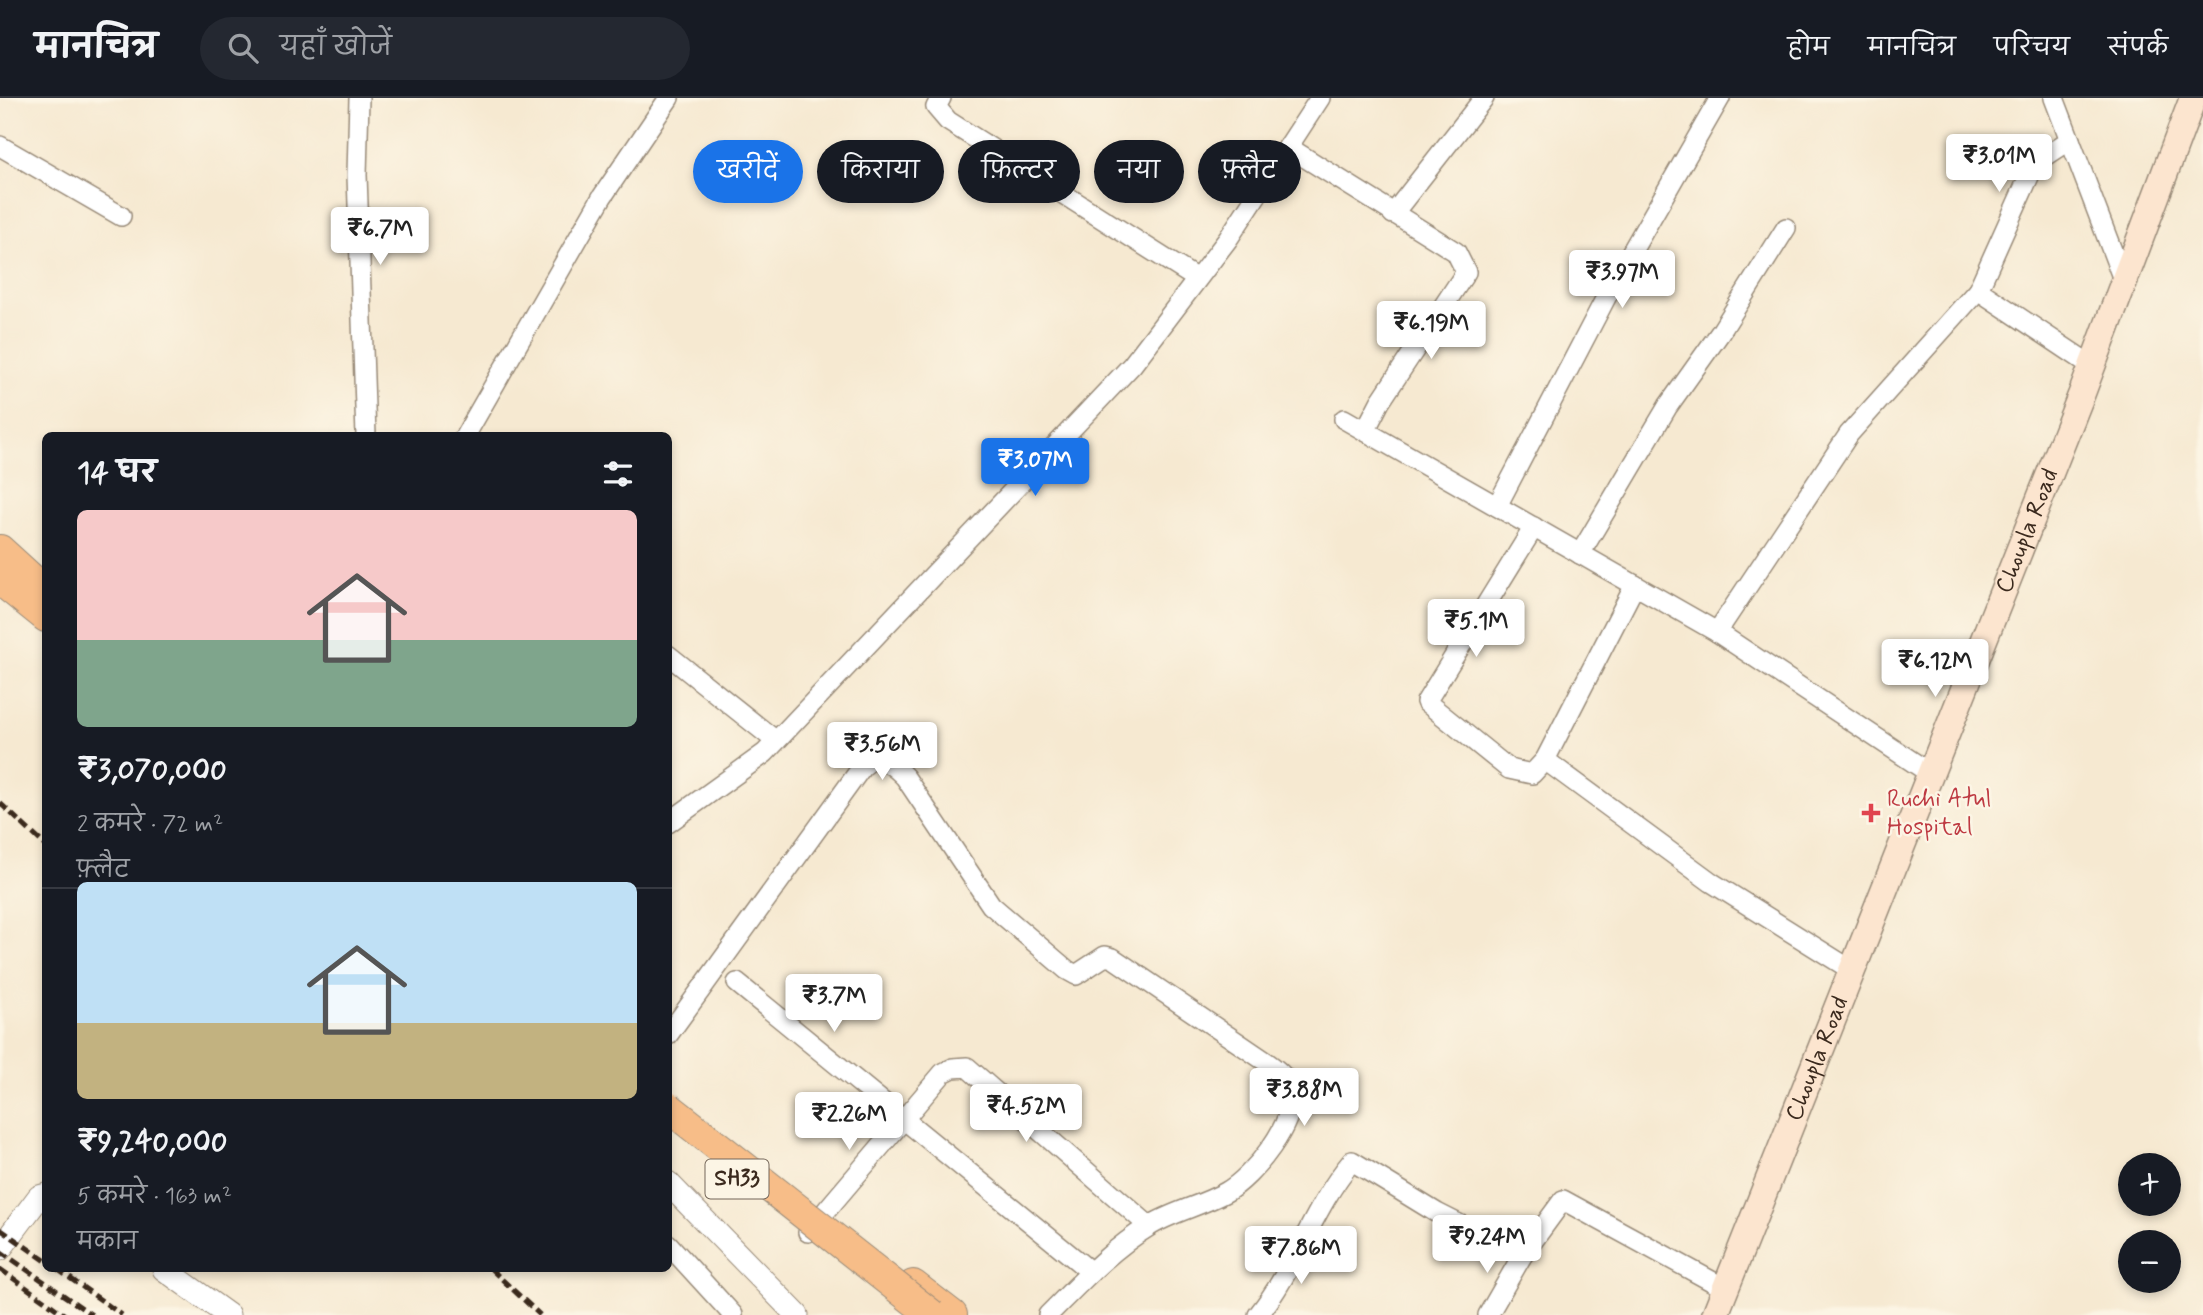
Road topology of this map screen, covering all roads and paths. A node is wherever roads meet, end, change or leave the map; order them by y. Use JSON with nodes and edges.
{"nodes":[{"id":1,"x":359,"y":98,"type":"edge"},
{"id":2,"x":669,"y":98,"type":"edge"},
{"id":3,"x":941,"y":98,"type":"edge"},
{"id":4,"x":1320,"y":98,"type":"edge"},
{"id":5,"x":1484,"y":98,"type":"edge"},
{"id":6,"x":1720,"y":98,"type":"edge"},
{"id":7,"x":2054,"y":98,"type":"edge"},
{"id":8,"x":2193,"y":98,"type":"edge"},
{"id":9,"x":1293,"y":140,"type":"edge"},
{"id":10,"x":2070,"y":140,"type":"junction"},
{"id":11,"x":0,"y":146,"type":"edge"},
{"id":12,"x":1301,"y":155,"type":"edge"},
{"id":13,"x":1249,"y":203,"type":"edge"},
{"id":14,"x":1393,"y":214,"type":"junction"},
{"id":15,"x":121,"y":216,"type":"dead end"},
{"id":16,"x":1786,"y":228,"type":"dead end"},
{"id":17,"x":1197,"y":279,"type":"junction"},
{"id":18,"x":2124,"y":282,"type":"junction"},
{"id":19,"x":1978,"y":290,"type":"junction"},
{"id":20,"x":2092,"y":366,"type":"junction"},
{"id":21,"x":1344,"y":419,"type":"dead end"},
{"id":22,"x":1365,"y":431,"type":"junction"},
{"id":23,"x":366,"y":432,"type":"edge"},
{"id":24,"x":467,"y":432,"type":"edge"},
{"id":25,"x":1497,"y":506,"type":"junction"},
{"id":26,"x":1534,"y":527,"type":"junction"},
{"id":27,"x":0,"y":550,"type":"edge"},
{"id":28,"x":1580,"y":554,"type":"junction"},
{"id":29,"x":0,"y":580,"type":"edge"},
{"id":30,"x":1635,"y":585,"type":"junction"},
{"id":31,"x":42,"y":588,"type":"edge"},
{"id":32,"x":42,"y":614,"type":"edge"},
{"id":33,"x":1717,"y":632,"type":"junction"},
{"id":34,"x":672,"y":658,"type":"edge"},
{"id":35,"x":776,"y":741,"type":"junction"},
{"id":36,"x":1545,"y":760,"type":"junction"},
{"id":37,"x":1931,"y":774,"type":"junction"},
{"id":38,"x":672,"y":820,"type":"edge"},
{"id":39,"x":1853,"y":971,"type":"junction"},
{"id":40,"x":737,"y":983,"type":"dead end"},
{"id":41,"x":672,"y":1029,"type":"edge"},
{"id":42,"x":672,"y":1097,"type":"edge"},
{"id":43,"x":672,"y":1110,"type":"edge"},
{"id":44,"x":905,"y":1118,"type":"junction"},
{"id":45,"x":672,"y":1128,"type":"edge"},
{"id":46,"x":672,"y":1187,"type":"edge"},
{"id":47,"x":42,"y":1194,"type":"edge"},
{"id":48,"x":815,"y":1224,"type":"junction"},
{"id":49,"x":1149,"y":1226,"type":"junction"},
{"id":50,"x":672,"y":1248,"type":"edge"},
{"id":51,"x":0,"y":1249,"type":"edge"},
{"id":52,"x":1522,"y":1255,"type":"junction"},
{"id":53,"x":168,"y":1272,"type":"edge"},
{"id":54,"x":1091,"y":1272,"type":"junction"},
{"id":55,"x":1726,"y":1289,"type":"junction"},
{"id":56,"x":935,"y":1313,"type":"edge"},
{"id":57,"x":228,"y":1315,"type":"edge"},
{"id":58,"x":733,"y":1315,"type":"edge"},
{"id":59,"x":797,"y":1315,"type":"edge"},
{"id":60,"x":1048,"y":1315,"type":"edge"},
{"id":61,"x":1258,"y":1315,"type":"edge"},
{"id":62,"x":1488,"y":1315,"type":"edge"},
{"id":63,"x":1715,"y":1315,"type":"edge"}],
"edges":[{"from":1,"to":23,"type":"street"},
{"from":2,"to":24,"type":"street"},
{"from":3,"to":17,"type":"street"},
{"from":4,"to":9,"type":"street"},
{"from":5,"to":14,"type":"street"},
{"from":6,"to":25,"type":"street"},
{"from":7,"to":10,"type":"street"},
{"from":8,"to":18,"type":"main road","name":"Choupla Road"},
{"from":10,"to":18,"type":"street"},
{"from":10,"to":19,"type":"street"},
{"from":11,"to":15,"type":"street"},
{"from":12,"to":14,"type":"street"},
{"from":13,"to":17,"type":"street"},
{"from":14,"to":22,"type":"street"},
{"from":16,"to":28,"type":"street"},
{"from":17,"to":35,"type":"street"},
{"from":18,"to":20,"type":"main road","name":"Choupla Road"},
{"from":19,"to":20,"type":"street"},
{"from":19,"to":33,"type":"street"},
{"from":20,"to":37,"type":"main road","name":"Choupla Road"},
{"from":21,"to":22,"type":"street"},
{"from":22,"to":25,"type":"street"},
{"from":25,"to":26,"type":"street"},
{"from":26,"to":28,"type":"street"},
{"from":26,"to":36,"type":"street"},
{"from":27,"to":31,"type":"main road"},
{"from":28,"to":30,"type":"street"},
{"from":29,"to":32,"type":"main road"},
{"from":30,"to":33,"type":"street"},
{"from":30,"to":36,"type":"street"},
{"from":33,"to":37,"type":"street"},
{"from":34,"to":35,"type":"street"},
{"from":35,"to":38,"type":"street"},
{"from":36,"to":39,"type":"street"},
{"from":37,"to":39,"type":"main road","name":"Choupla Road"},
{"from":39,"to":55,"type":"main road","name":"Choupla Road"},
{"from":40,"to":44,"type":"street"},
{"from":41,"to":49,"type":"street"},
{"from":42,"to":48,"type":"main road","number":"SH33"},
{"from":43,"to":56,"type":"main road","bridge":true},
{"from":44,"to":48,"type":"street"},
{"from":44,"to":49,"type":"street"},
{"from":44,"to":54,"type":"street"},
{"from":45,"to":48,"type":"main road","number":"SH33"},
{"from":46,"to":59,"type":"street"},
{"from":47,"to":51,"type":"street"},
{"from":48,"to":56,"type":"main road"},
{"from":49,"to":54,"type":"street"},
{"from":50,"to":58,"type":"street"},
{"from":52,"to":55,"type":"street"},
{"from":52,"to":61,"type":"street"},
{"from":52,"to":62,"type":"street"},
{"from":53,"to":57,"type":"street"},
{"from":54,"to":60,"type":"street"},
{"from":55,"to":63,"type":"main road","name":"Choupla Road"}]}
